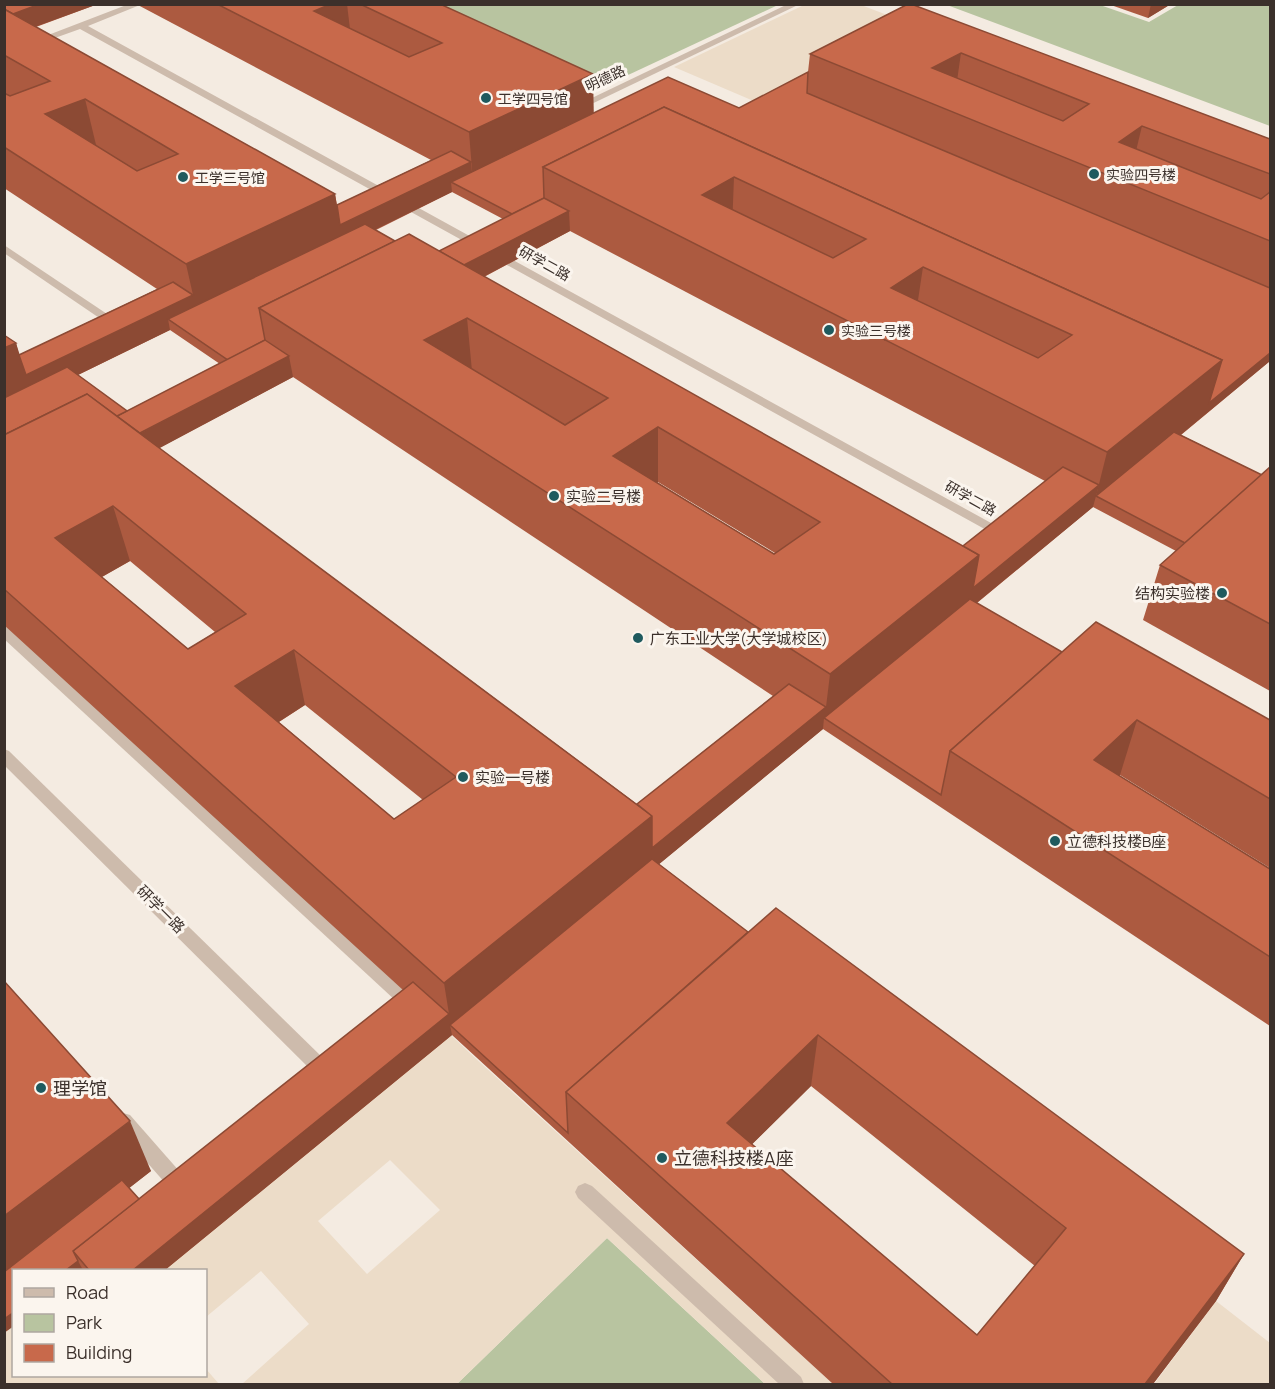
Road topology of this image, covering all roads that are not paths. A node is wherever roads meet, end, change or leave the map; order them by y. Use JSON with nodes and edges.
{"nodes":[{"id":1,"x":796,"y":4,"type":"edge"},
{"id":2,"x":136,"y":5,"type":"edge"},
{"id":3,"x":80,"y":26,"type":"junction"},
{"id":4,"x":29,"y":44,"type":"edge"},
{"id":5,"x":565,"y":110,"type":"edge"},
{"id":6,"x":4,"y":248,"type":"edge"},
{"id":7,"x":118,"y":326,"type":"edge"},
{"id":8,"x":995,"y":529,"type":"edge"},
{"id":9,"x":4,"y":630,"type":"edge"},
{"id":10,"x":4,"y":755,"type":"edge"},
{"id":11,"x":402,"y":996,"type":"edge"},
{"id":12,"x":317,"y":1064,"type":"edge"},
{"id":13,"x":112,"y":1109,"type":"edge"},
{"id":14,"x":173,"y":1178,"type":"edge"},
{"id":15,"x":585,"y":1192,"type":"dead end"},
{"id":16,"x":794,"y":1384,"type":"edge"}],
"edges":[{"from":1,"to":5,"type":"lane","name":"明德路"},
{"from":2,"to":3,"type":"lane"},
{"from":3,"to":4,"type":"lane"},
{"from":3,"to":8,"type":"lane","name":"研学二路"},
{"from":6,"to":7,"type":"lane"},
{"from":9,"to":11,"type":"lane"},
{"from":10,"to":12,"type":"lane","name":"研学一路"},
{"from":13,"to":14,"type":"lane"},
{"from":15,"to":16,"type":"lane"}]}
